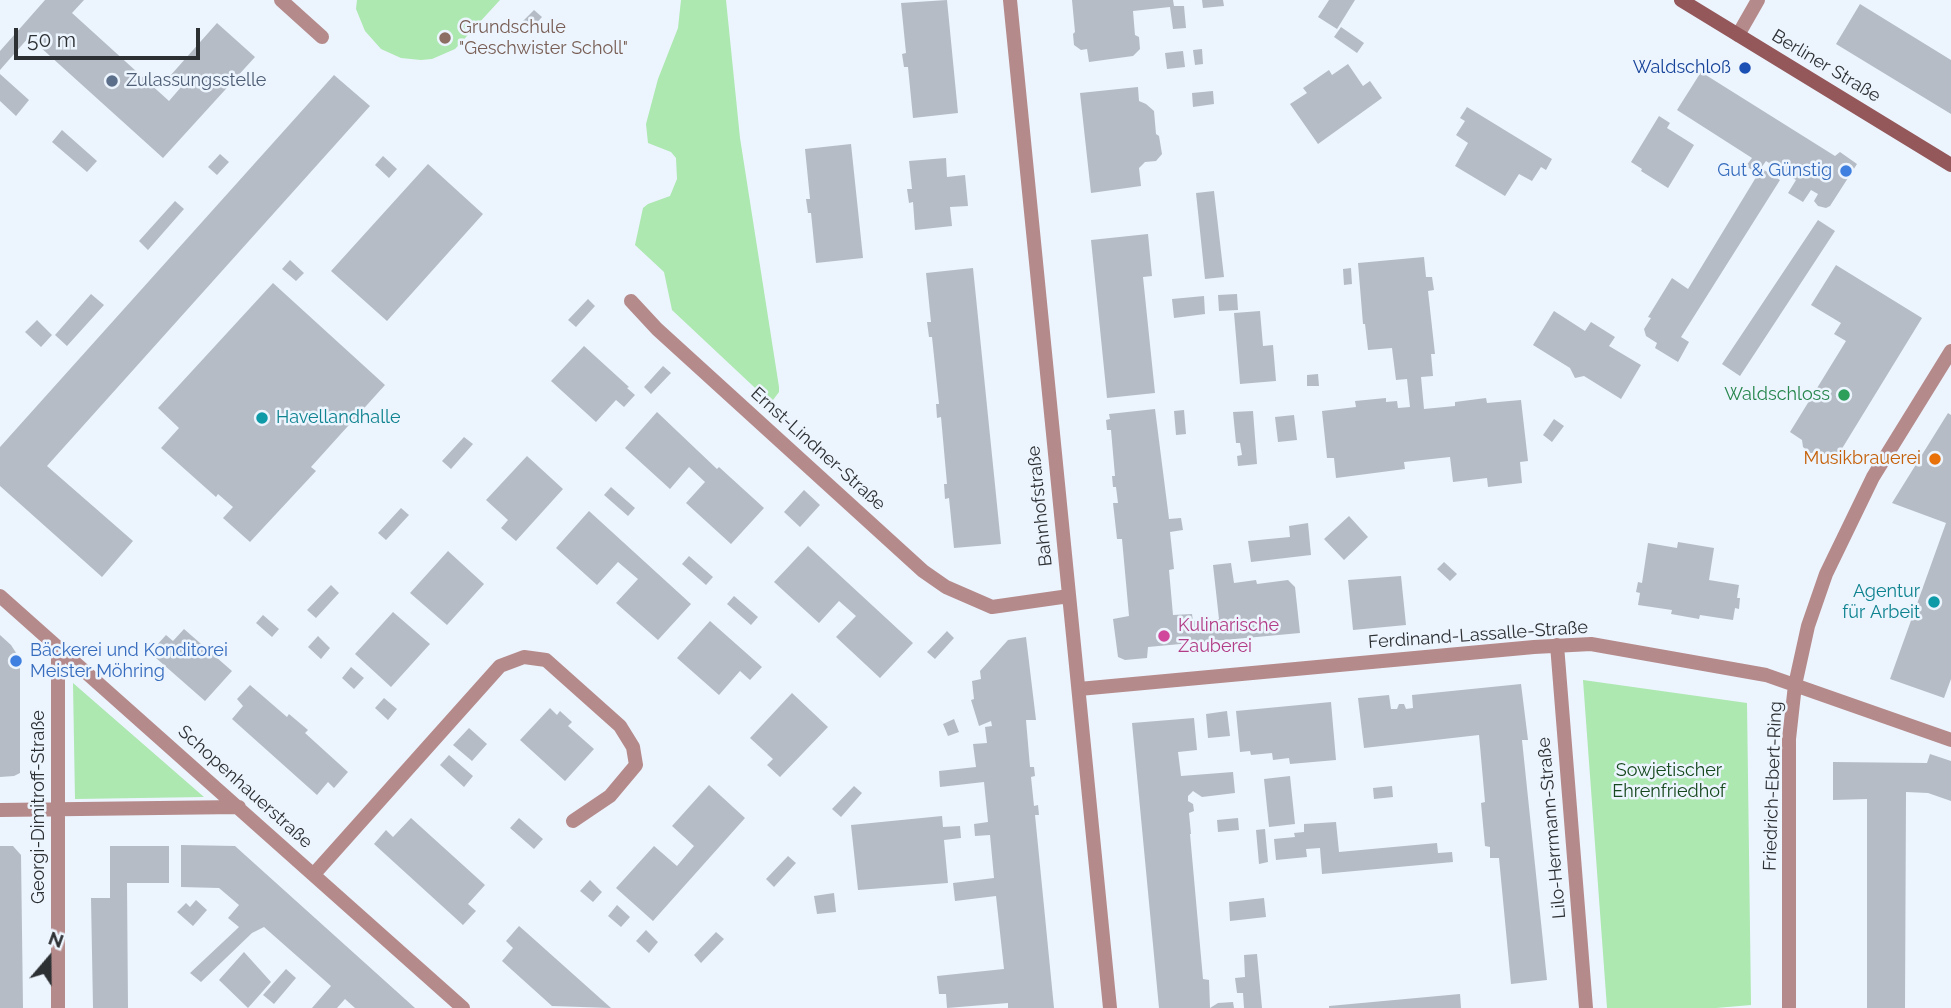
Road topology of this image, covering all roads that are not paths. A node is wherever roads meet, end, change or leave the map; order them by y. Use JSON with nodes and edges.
{"nodes":[{"id":1,"x":281,"y":0,"type":"edge"},
{"id":2,"x":1010,"y":0,"type":"edge"},
{"id":3,"x":1681,"y":0,"type":"edge"},
{"id":4,"x":1758,"y":0,"type":"edge"},
{"id":5,"x":1738,"y":35,"type":"junction"},
{"id":6,"x":322,"y":37,"type":"dead end"},
{"id":7,"x":1951,"y":165,"type":"edge"},
{"id":8,"x":631,"y":301,"type":"dead end"},
{"id":9,"x":1951,"y":351,"type":"edge"},
{"id":10,"x":0,"y":596,"type":"edge"},
{"id":11,"x":1069,"y":596,"type":"junction"},
{"id":12,"x":1557,"y":645,"type":"junction"},
{"id":13,"x":58,"y":648,"type":"junction"},
{"id":14,"x":1796,"y":685,"type":"junction"},
{"id":15,"x":1079,"y":689,"type":"junction"},
{"id":16,"x":1951,"y":740,"type":"edge"},
{"id":17,"x":239,"y":807,"type":"junction"},
{"id":18,"x":58,"y":809,"type":"junction"},
{"id":19,"x":0,"y":810,"type":"edge"},
{"id":20,"x":573,"y":821,"type":"dead end"},
{"id":21,"x":314,"y":874,"type":"junction"},
{"id":22,"x":58,"y":1008,"type":"edge"},
{"id":23,"x":463,"y":1008,"type":"edge"},
{"id":24,"x":1110,"y":1008,"type":"edge"},
{"id":25,"x":1586,"y":1008,"type":"edge"},
{"id":26,"x":1789,"y":1008,"type":"edge"}],
"edges":[{"from":1,"to":6,"type":"street"},
{"from":2,"to":11,"type":"street","name":"Bahnhofstraße"},
{"from":3,"to":5,"type":"main road","name":"Berliner Straße"},
{"from":4,"to":5,"type":"street"},
{"from":5,"to":7,"type":"main road","name":"Berliner Straße"},
{"from":8,"to":11,"type":"street","name":"Ernst-Lindner-Straße"},
{"from":9,"to":14,"type":"street","name":"Friedrich-Ebert-Ring"},
{"from":10,"to":13,"type":"street","name":"Schopenhauerstraße"},
{"from":11,"to":15,"type":"street","name":"Bahnhofstraße"},
{"from":12,"to":14,"type":"street","name":"Ferdinand-Lassalle-Straße"},
{"from":12,"to":15,"type":"street","name":"Ferdinand-Lassalle-Straße"},
{"from":12,"to":25,"type":"street","name":"Lilo-Herrmann-Straße"},
{"from":13,"to":17,"type":"street","name":"Schopenhauerstraße"},
{"from":13,"to":18,"type":"street","name":"Georgi-Dimitroff-Straße"},
{"from":14,"to":16,"type":"street","name":"Ferdinand-Lassalle-Straße"},
{"from":14,"to":26,"type":"street","name":"Friedrich-Ebert-Ring"},
{"from":15,"to":24,"type":"street","name":"Bahnhofstraße"},
{"from":17,"to":18,"type":"street"},
{"from":17,"to":21,"type":"street","name":"Schopenhauerstraße"},
{"from":18,"to":19,"type":"street"},
{"from":18,"to":22,"type":"street","name":"Georgi-Dimitroff-Straße"},
{"from":20,"to":21,"type":"street"},
{"from":21,"to":23,"type":"street","name":"Schopenhauerstraße"}]}
